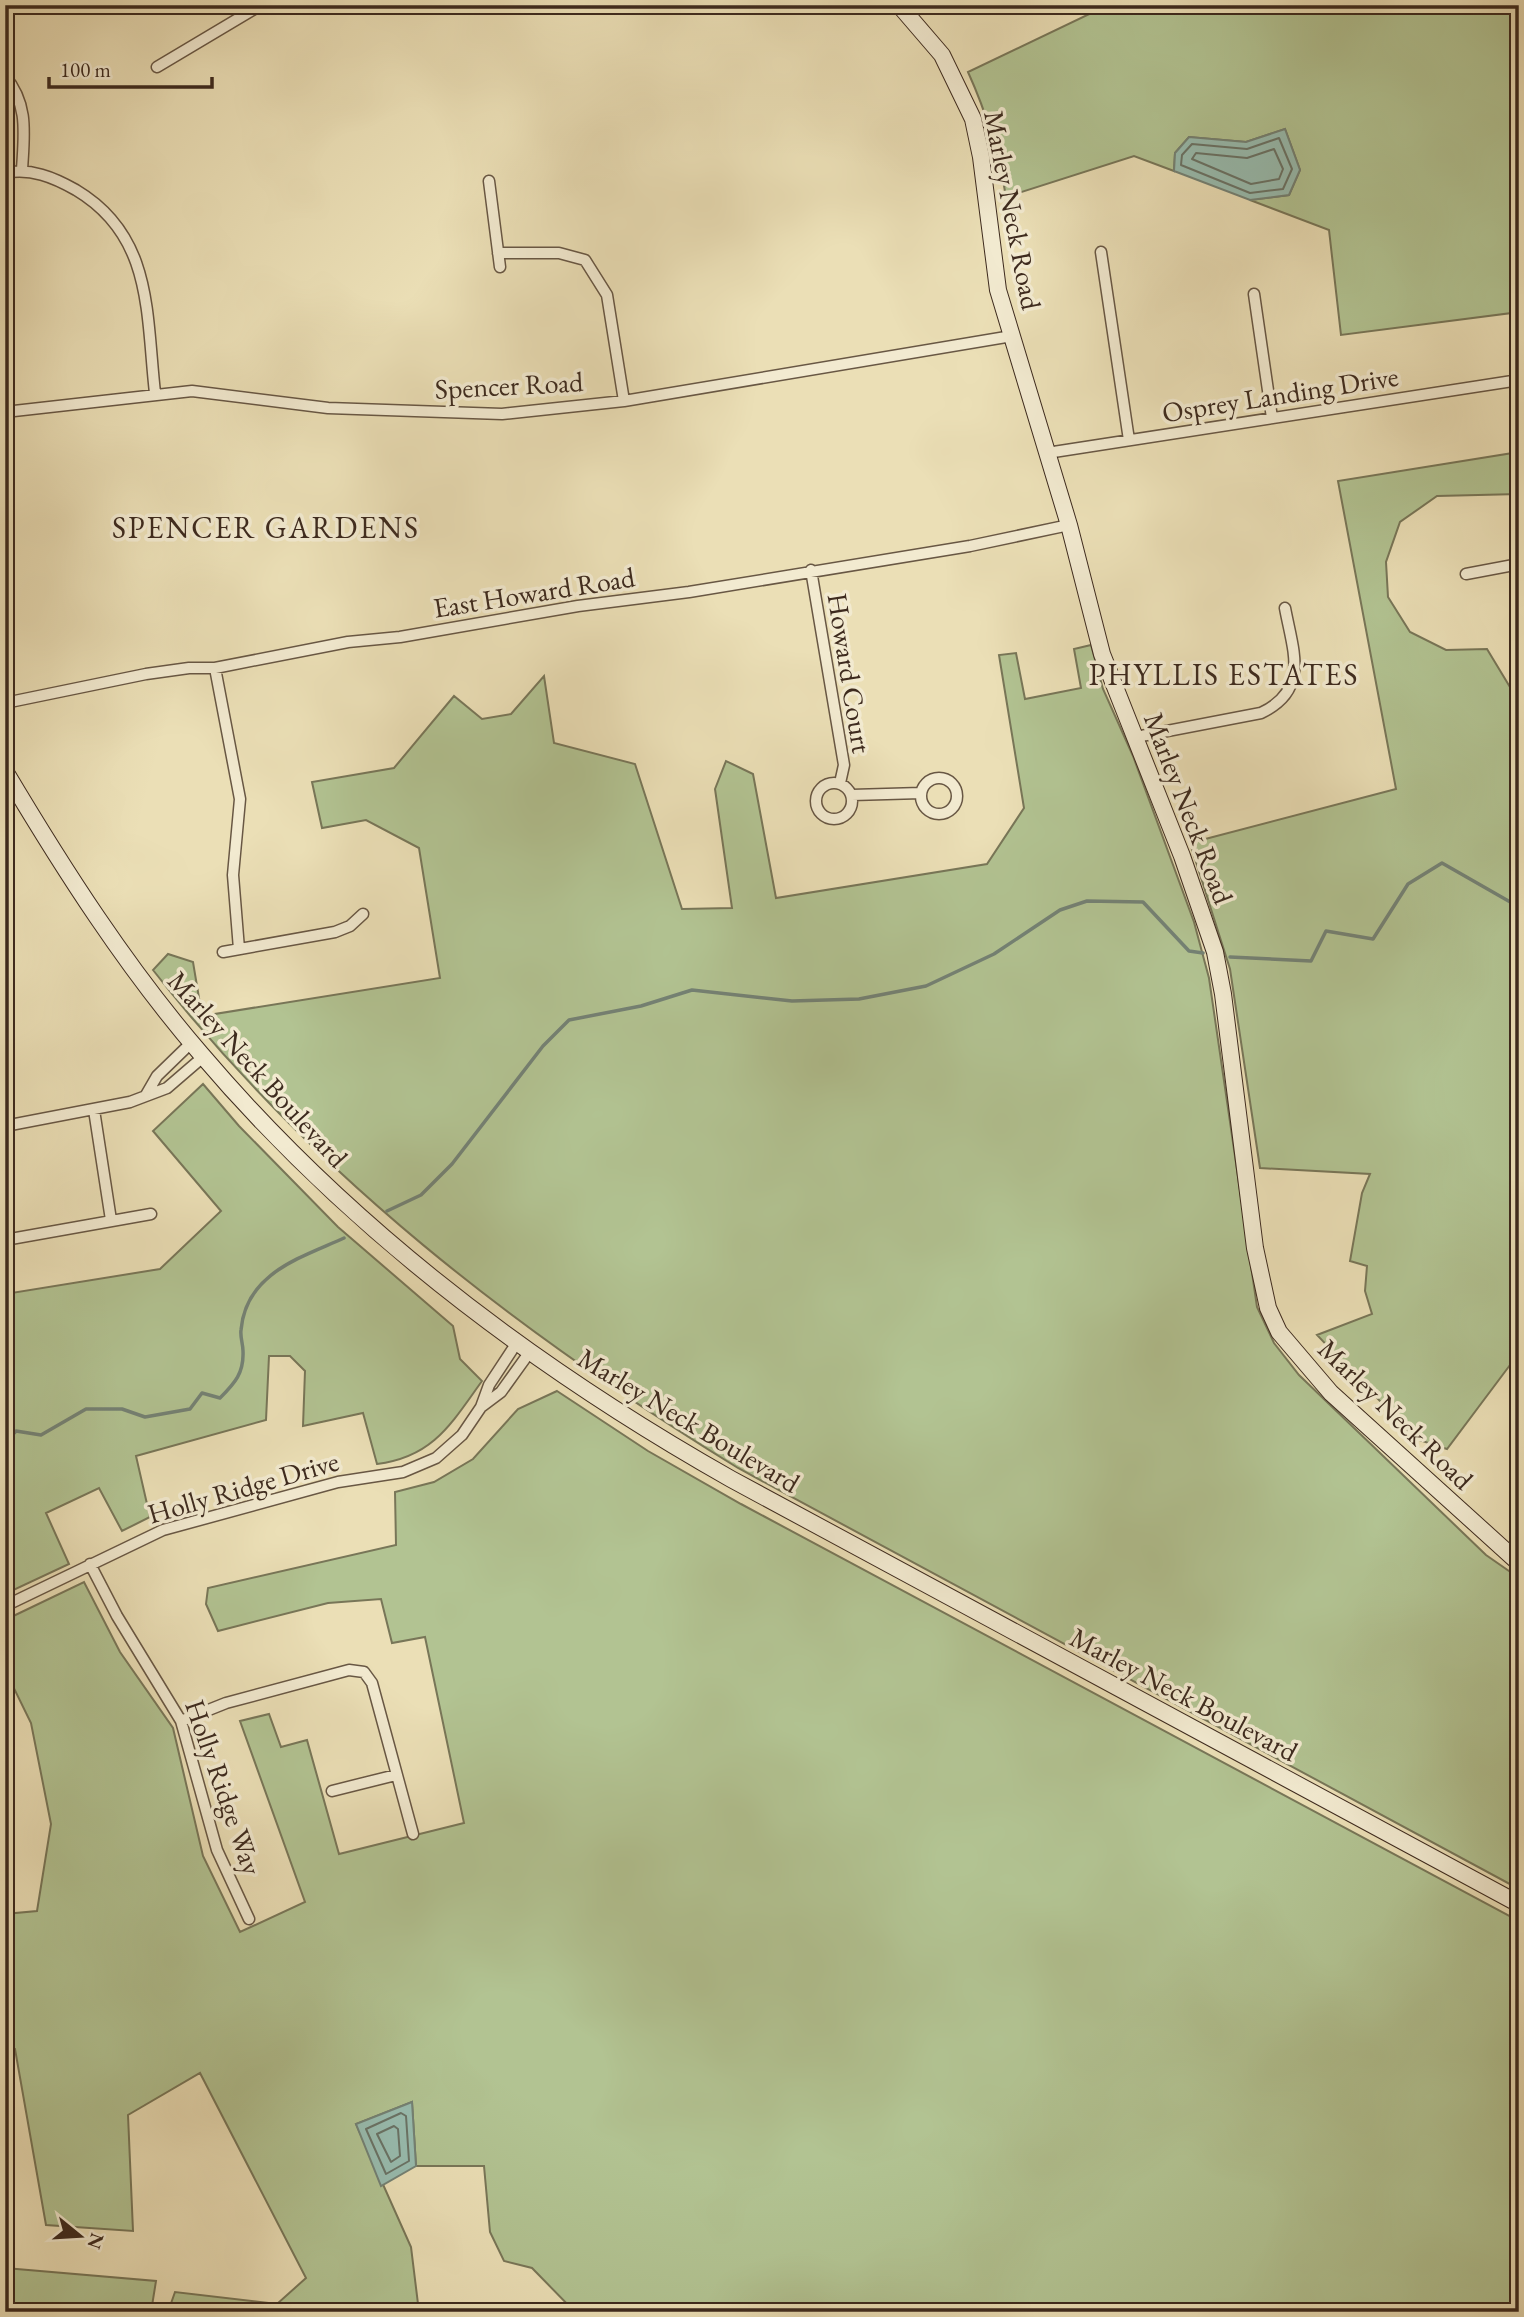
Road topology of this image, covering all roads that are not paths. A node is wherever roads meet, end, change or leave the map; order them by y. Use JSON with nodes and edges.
{"nodes":[{"id":1,"x":261,"y":5,"type":"edge"},
{"id":2,"x":899,"y":5,"type":"edge"},
{"id":3,"x":157,"y":66,"type":"dead end"},
{"id":4,"x":5,"y":76,"type":"edge"},
{"id":5,"x":22,"y":170,"type":"junction"},
{"id":6,"x":5,"y":173,"type":"edge"},
{"id":7,"x":489,"y":181,"type":"dead end"},
{"id":8,"x":1101,"y":252,"type":"dead end"},
{"id":9,"x":498,"y":253,"type":"junction"},
{"id":10,"x":500,"y":267,"type":"dead end"},
{"id":11,"x":1254,"y":294,"type":"dead end"},
{"id":12,"x":1012,"y":336,"type":"junction"},
{"id":13,"x":1519,"y":380,"type":"edge"},
{"id":14,"x":155,"y":393,"type":"junction"},
{"id":15,"x":624,"y":401,"type":"junction"},
{"id":16,"x":5,"y":412,"type":"edge"},
{"id":17,"x":1272,"y":418,"type":"junction"},
{"id":18,"x":1129,"y":440,"type":"junction"},
{"id":19,"x":1047,"y":453,"type":"junction"},
{"id":20,"x":1069,"y":525,"type":"junction"},
{"id":21,"x":1519,"y":564,"type":"edge"},
{"id":22,"x":811,"y":570,"type":"junction"},
{"id":23,"x":1466,"y":574,"type":"dead end"},
{"id":24,"x":1285,"y":608,"type":"dead end"},
{"id":25,"x":215,"y":668,"type":"junction"},
{"id":26,"x":5,"y":703,"type":"edge"},
{"id":27,"x":1136,"y":737,"type":"junction"},
{"id":28,"x":5,"y":771,"type":"edge"},
{"id":29,"x":840,"y":783,"type":"junction"},
{"id":30,"x":921,"y":793,"type":"dead end"},
{"id":31,"x":852,"y":795,"type":"junction"},
{"id":32,"x":363,"y":914,"type":"dead end"},
{"id":33,"x":239,"y":949,"type":"junction"},
{"id":34,"x":223,"y":952,"type":"dead end"},
{"id":35,"x":191,"y":1043,"type":"junction"},
{"id":36,"x":203,"y":1056,"type":"junction"},
{"id":37,"x":146,"y":1095,"type":"junction"},
{"id":38,"x":94,"y":1110,"type":"junction"},
{"id":39,"x":5,"y":1126,"type":"edge"},
{"id":40,"x":151,"y":1214,"type":"dead end"},
{"id":41,"x":111,"y":1220,"type":"junction"},
{"id":42,"x":5,"y":1240,"type":"edge"},
{"id":43,"x":523,"y":1348,"type":"junction"},
{"id":44,"x":1519,"y":1563,"type":"edge"},
{"id":45,"x":90,"y":1564,"type":"junction"},
{"id":46,"x":5,"y":1606,"type":"edge"},
{"id":47,"x":181,"y":1721,"type":"junction"},
{"id":48,"x":396,"y":1775,"type":"junction"},
{"id":49,"x":332,"y":1791,"type":"dead end"},
{"id":50,"x":413,"y":1834,"type":"dead end"},
{"id":51,"x":1519,"y":1904,"type":"edge"},
{"id":52,"x":249,"y":1919,"type":"dead end"}],
"edges":[{"from":1,"to":3,"type":"street"},
{"from":2,"to":12,"type":"main road","name":"Marley Neck Road"},
{"from":4,"to":5,"type":"street"},
{"from":5,"to":6,"type":"street"},
{"from":5,"to":14,"type":"street"},
{"from":7,"to":9,"type":"street"},
{"from":8,"to":18,"type":"street"},
{"from":9,"to":10,"type":"street"},
{"from":9,"to":15,"type":"street"},
{"from":11,"to":17,"type":"street"},
{"from":12,"to":15,"type":"street","name":"Spencer Road"},
{"from":12,"to":19,"type":"main road","name":"Marley Neck Road"},
{"from":13,"to":17,"type":"street","name":"Osprey Landing Drive"},
{"from":14,"to":15,"type":"street","name":"Spencer Road"},
{"from":14,"to":16,"type":"street","name":"Spencer Road"},
{"from":17,"to":18,"type":"street","name":"Osprey Landing Drive"},
{"from":18,"to":19,"type":"street","name":"Osprey Landing Drive"},
{"from":19,"to":20,"type":"main road","name":"Marley Neck Road"},
{"from":20,"to":22,"type":"street","name":"East Howard Road"},
{"from":20,"to":27,"type":"main road","name":"Marley Neck Road"},
{"from":21,"to":23,"type":"street"},
{"from":22,"to":25,"type":"street","name":"East Howard Road"},
{"from":22,"to":29,"type":"street","name":"Howard Court"},
{"from":24,"to":27,"type":"street"},
{"from":25,"to":26,"type":"street","name":"East Howard Road"},
{"from":25,"to":33,"type":"street"},
{"from":27,"to":44,"type":"main road","name":"Marley Neck Road"},
{"from":28,"to":35,"type":"main road","name":"Marley Neck Boulevard"},
{"from":29,"to":31,"type":"street","name":"Howard Court"},
{"from":29,"to":31,"type":"street","name":"Howard Court"},
{"from":30,"to":31,"type":"street"},
{"from":32,"to":33,"type":"street"},
{"from":33,"to":34,"type":"street"},
{"from":35,"to":36,"type":"main road","name":"Marley Neck Boulevard"},
{"from":35,"to":37,"type":"street"},
{"from":36,"to":37,"type":"street"},
{"from":36,"to":43,"type":"main road","name":"Marley Neck Boulevard"},
{"from":37,"to":38,"type":"street"},
{"from":38,"to":39,"type":"street"},
{"from":38,"to":41,"type":"street"},
{"from":40,"to":41,"type":"street"},
{"from":41,"to":42,"type":"street"},
{"from":43,"to":45,"type":"street","name":"Holly Ridge Drive"},
{"from":43,"to":51,"type":"main road","name":"Marley Neck Boulevard"},
{"from":45,"to":46,"type":"street","name":"Holly Ridge Drive"},
{"from":45,"to":47,"type":"street","name":"Holly Ridge Way"},
{"from":47,"to":48,"type":"street"},
{"from":47,"to":52,"type":"street","name":"Holly Ridge Way"},
{"from":48,"to":49,"type":"street"},
{"from":48,"to":50,"type":"street"}]}
